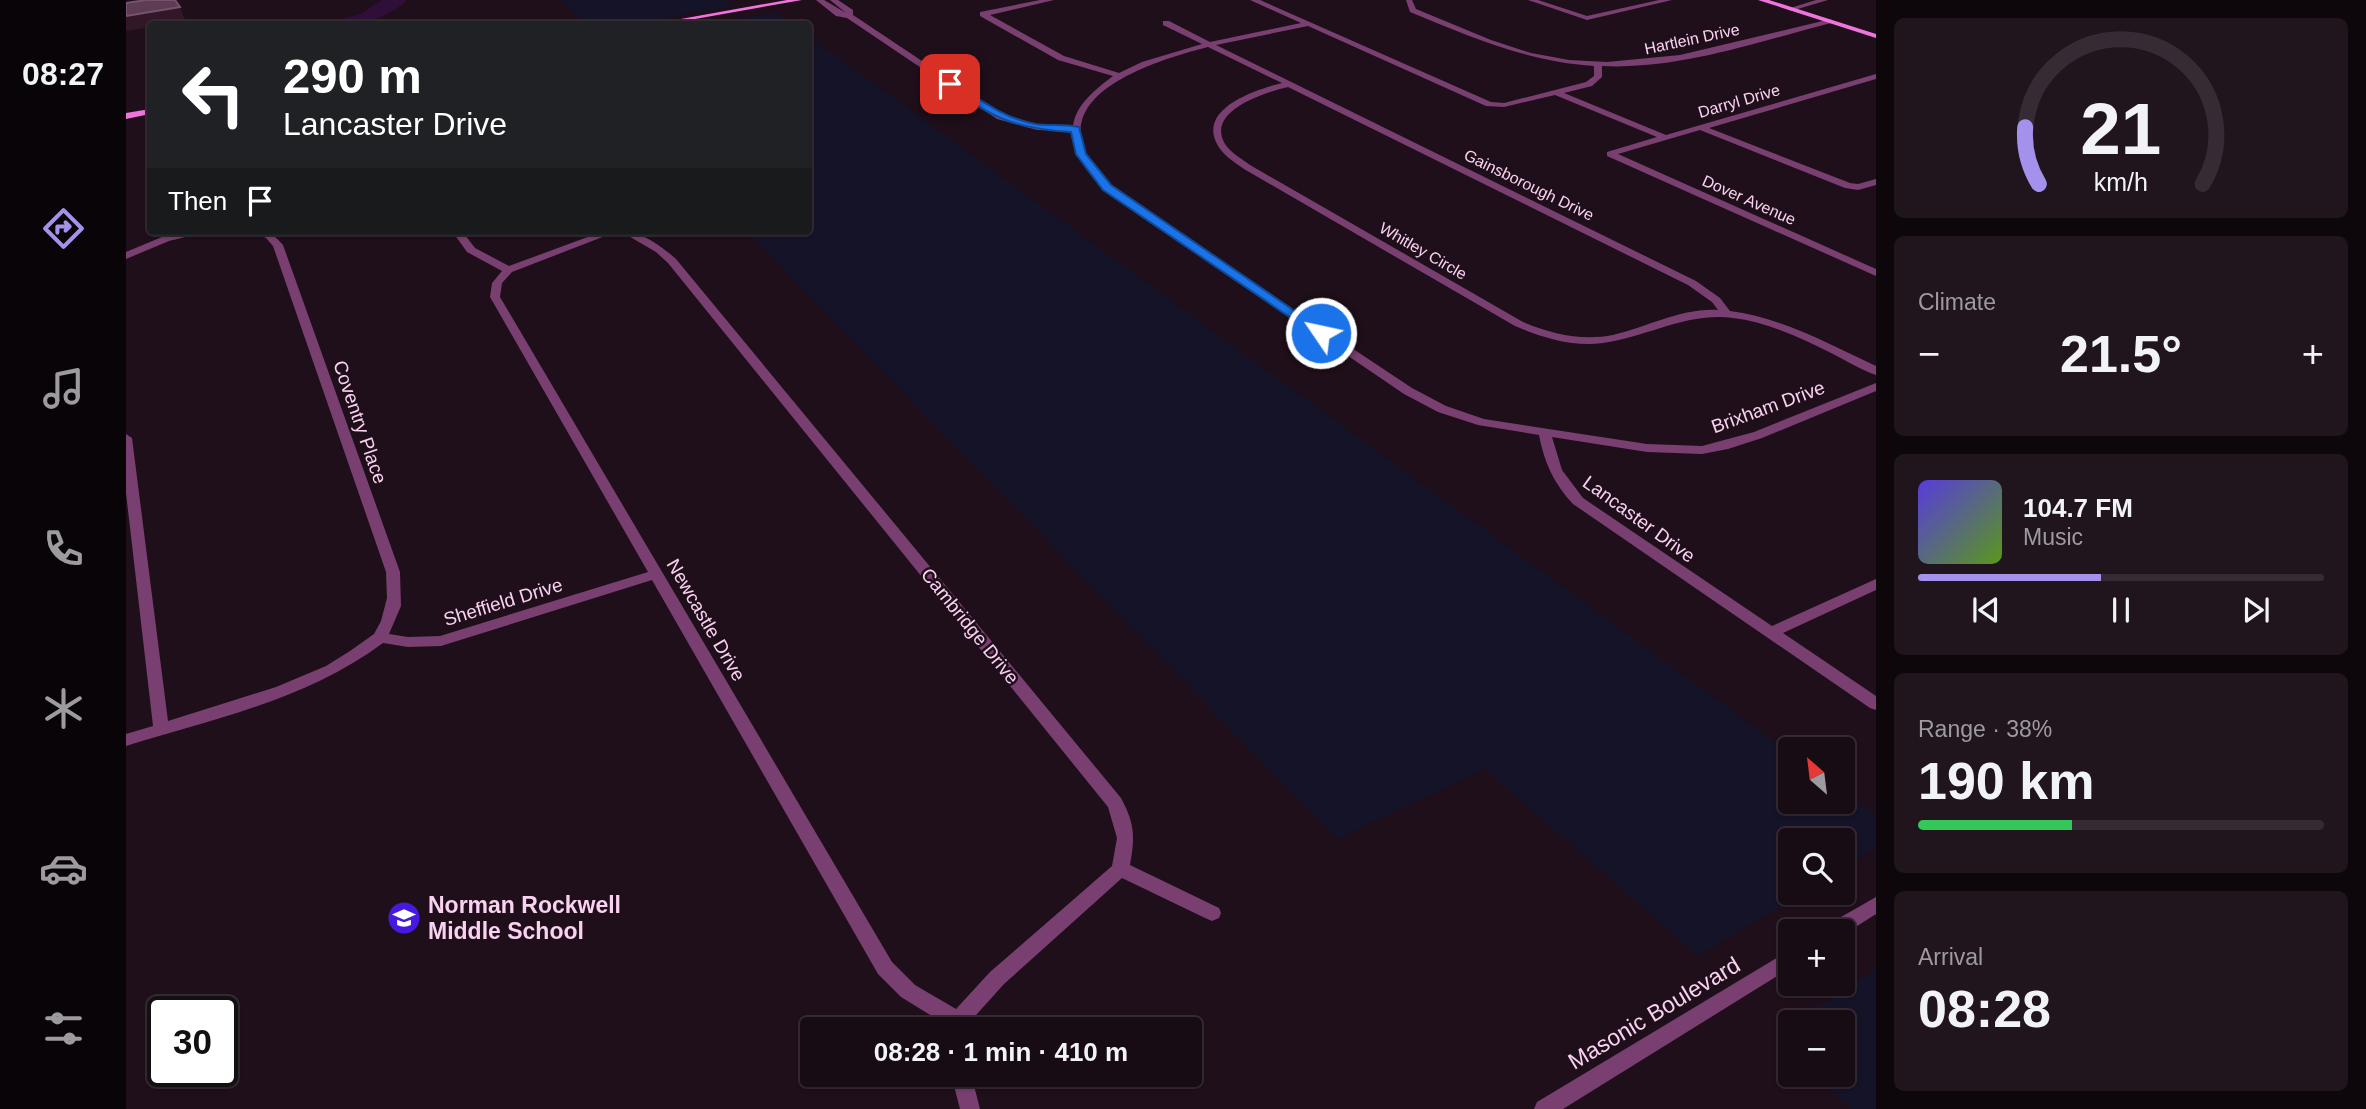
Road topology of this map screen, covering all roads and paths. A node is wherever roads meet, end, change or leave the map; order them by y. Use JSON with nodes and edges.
{"nodes":[{"id":1,"x":799,"y":0,"type":"edge"},
{"id":2,"x":819,"y":0,"type":"edge"},
{"id":3,"x":833,"y":0,"type":"edge"},
{"id":4,"x":1050,"y":0,"type":"edge"},
{"id":5,"x":1254,"y":0,"type":"edge"},
{"id":6,"x":1409,"y":0,"type":"edge"},
{"id":7,"x":1531,"y":0,"type":"edge"},
{"id":8,"x":1668,"y":0,"type":"edge"},
{"id":9,"x":1762,"y":0,"type":"edge"},
{"id":10,"x":1824,"y":0,"type":"edge"},
{"id":11,"x":1791,"y":9,"type":"junction"},
{"id":12,"x":849,"y":16,"type":"junction"},
{"id":13,"x":675,"y":21,"type":"edge"},
{"id":14,"x":1828,"y":21,"type":"junction"},
{"id":15,"x":1166,"y":23,"type":"dead end"},
{"id":16,"x":1309,"y":24,"type":"junction"},
{"id":17,"x":1876,"y":36,"type":"edge"},
{"id":18,"x":1210,"y":45,"type":"junction"},
{"id":19,"x":1598,"y":65,"type":"junction"},
{"id":20,"x":1118,"y":75,"type":"junction"},
{"id":21,"x":1876,"y":76,"type":"edge"},
{"id":22,"x":1289,"y":84,"type":"junction"},
{"id":23,"x":1555,"y":92,"type":"junction"},
{"id":24,"x":147,"y":112,"type":"edge"},
{"id":25,"x":126,"y":116,"type":"edge"},
{"id":26,"x":1699,"y":127,"type":"junction"},
{"id":27,"x":1075,"y":129,"type":"junction"},
{"id":28,"x":1664,"y":137,"type":"junction"},
{"id":29,"x":1610,"y":154,"type":"joint"},
{"id":30,"x":1876,"y":181,"type":"edge"},
{"id":31,"x":186,"y":235,"type":"edge"},
{"id":32,"x":267,"y":235,"type":"edge"},
{"id":33,"x":460,"y":235,"type":"edge"},
{"id":34,"x":602,"y":235,"type":"edge"},
{"id":35,"x":632,"y":235,"type":"edge"},
{"id":36,"x":127,"y":254,"type":"edge"},
{"id":37,"x":508,"y":270,"type":"junction"},
{"id":38,"x":1876,"y":273,"type":"edge"},
{"id":39,"x":1727,"y":314,"type":"junction"},
{"id":40,"x":1876,"y":371,"type":"edge"},
{"id":41,"x":1876,"y":387,"type":"edge"},
{"id":42,"x":1545,"y":434,"type":"junction"},
{"id":43,"x":126,"y":438,"type":"edge"},
{"id":44,"x":657,"y":573,"type":"junction"},
{"id":45,"x":1876,"y":584,"type":"edge"},
{"id":46,"x":1772,"y":633,"type":"junction"},
{"id":47,"x":380,"y":637,"type":"junction"},
{"id":48,"x":1876,"y":704,"type":"edge"},
{"id":49,"x":161,"y":729,"type":"junction"},
{"id":50,"x":126,"y":740,"type":"edge"},
{"id":51,"x":1120,"y":869,"type":"junction"},
{"id":52,"x":1876,"y":905,"type":"edge"},
{"id":53,"x":1212,"y":913,"type":"dead end"},
{"id":54,"x":1853,"y":919,"type":"edge"},
{"id":55,"x":1778,"y":965,"type":"edge"},
{"id":56,"x":946,"y":1017,"type":"edge"},
{"id":57,"x":965,"y":1017,"type":"edge"},
{"id":58,"x":964,"y":1087,"type":"edge"},
{"id":59,"x":970,"y":1109,"type":"edge"},
{"id":60,"x":1544,"y":1109,"type":"edge"}],
"edges":[{"from":1,"to":13,"type":"main road"},
{"from":2,"to":12,"type":"street"},
{"from":3,"to":12,"type":"street"},
{"from":4,"to":20,"type":"street"},
{"from":5,"to":16,"type":"street"},
{"from":6,"to":19,"type":"street","name":"Hartlein Drive"},
{"from":7,"to":8,"type":"street"},
{"from":9,"to":11,"type":"main road"},
{"from":10,"to":11,"type":"street"},
{"from":11,"to":14,"type":"main road"},
{"from":12,"to":27,"type":"street"},
{"from":14,"to":17,"type":"main road"},
{"from":14,"to":19,"type":"street","name":"Hartlein Drive"},
{"from":15,"to":18,"type":"street","name":"Gainsborough Drive"},
{"from":16,"to":18,"type":"street"},
{"from":16,"to":23,"type":"street"},
{"from":18,"to":20,"type":"street"},
{"from":18,"to":22,"type":"street","name":"Gainsborough Drive"},
{"from":19,"to":23,"type":"street"},
{"from":20,"to":27,"type":"street"},
{"from":21,"to":26,"type":"street","name":"Darryl Drive"},
{"from":22,"to":39,"type":"street","name":"Gainsborough Drive"},
{"from":22,"to":39,"type":"street","name":"Whitley Circle"},
{"from":23,"to":28,"type":"street"},
{"from":24,"to":25,"type":"main road"},
{"from":26,"to":28,"type":"street","name":"Darryl Drive"},
{"from":26,"to":30,"type":"street"},
{"from":27,"to":42,"type":"street"},
{"from":28,"to":29,"type":"street","name":"Darryl Drive"},
{"from":29,"to":38,"type":"street","name":"Dover Avenue"},
{"from":31,"to":36,"type":"street"},
{"from":32,"to":47,"type":"street","name":"Coventry Place"},
{"from":33,"to":37,"type":"street"},
{"from":34,"to":37,"type":"street"},
{"from":35,"to":51,"type":"street","name":"Cambridge Drive"},
{"from":37,"to":44,"type":"street","name":"Newcastle Drive"},
{"from":39,"to":40,"type":"street","name":"Gainsborough Drive"},
{"from":41,"to":42,"type":"street","name":"Brixham Drive"},
{"from":42,"to":46,"type":"street","name":"Lancaster Drive"},
{"from":43,"to":49,"type":"street"},
{"from":44,"to":47,"type":"street","name":"Sheffield Drive"},
{"from":44,"to":56,"type":"street","name":"Newcastle Drive"},
{"from":45,"to":46,"type":"street"},
{"from":46,"to":48,"type":"street","name":"Lancaster Drive"},
{"from":47,"to":49,"type":"street"},
{"from":49,"to":50,"type":"street"},
{"from":51,"to":53,"type":"street"},
{"from":51,"to":57,"type":"street"},
{"from":52,"to":54,"type":"street"},
{"from":55,"to":60,"type":"street","name":"Masonic Boulevard"},
{"from":58,"to":59,"type":"street"}]}
